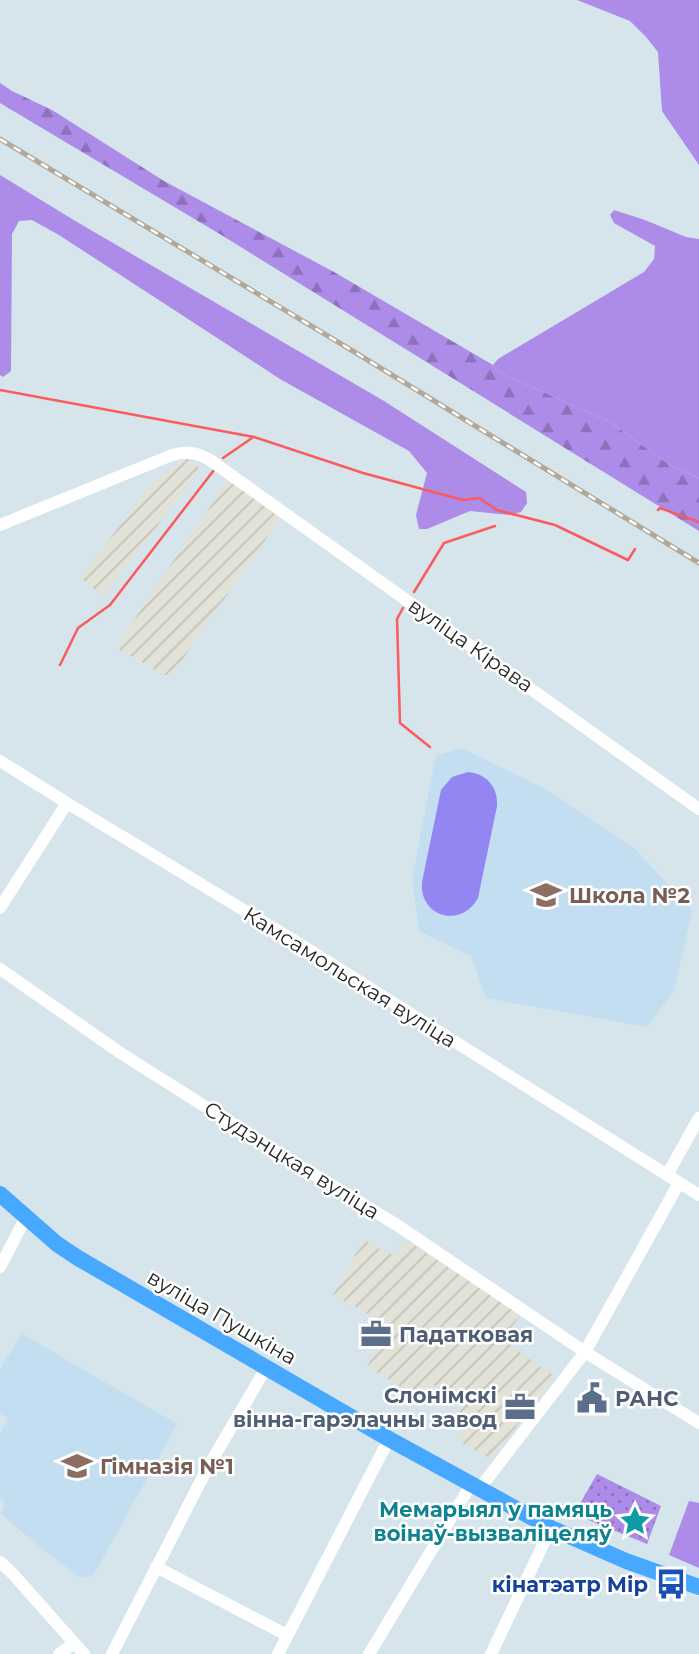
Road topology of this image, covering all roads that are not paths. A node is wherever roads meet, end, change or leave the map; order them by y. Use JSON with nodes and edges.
{"nodes":[{"id":1,"x":0,"y":525,"type":"edge"},
{"id":2,"x":0,"y":761,"type":"edge"},
{"id":3,"x":67,"y":803,"type":"junction"},
{"id":4,"x":699,"y":809,"type":"edge"},
{"id":5,"x":0,"y":908,"type":"edge"},
{"id":6,"x":0,"y":969,"type":"edge"},
{"id":7,"x":699,"y":1118,"type":"edge"},
{"id":8,"x":667,"y":1175,"type":"junction"},
{"id":9,"x":679,"y":1183,"type":"junction"},
{"id":10,"x":0,"y":1194,"type":"edge"},
{"id":11,"x":699,"y":1195,"type":"edge"},
{"id":12,"x":26,"y":1217,"type":"junction"},
{"id":13,"x":0,"y":1267,"type":"edge"},
{"id":14,"x":584,"y":1352,"type":"junction"},
{"id":15,"x":265,"y":1368,"type":"junction"},
{"id":16,"x":699,"y":1423,"type":"edge"},
{"id":17,"x":389,"y":1439,"type":"junction"},
{"id":18,"x":476,"y":1485,"type":"junction"},
{"id":19,"x":551,"y":1528,"type":"junction"},
{"id":20,"x":0,"y":1562,"type":"edge"},
{"id":21,"x":156,"y":1567,"type":"junction"},
{"id":22,"x":699,"y":1587,"type":"edge"},
{"id":23,"x":288,"y":1635,"type":"junction"},
{"id":24,"x":74,"y":1643,"type":"junction"},
{"id":25,"x":60,"y":1654,"type":"edge"},
{"id":26,"x":84,"y":1654,"type":"edge"},
{"id":27,"x":112,"y":1654,"type":"edge"},
{"id":28,"x":278,"y":1654,"type":"edge"},
{"id":29,"x":369,"y":1654,"type":"edge"},
{"id":30,"x":491,"y":1654,"type":"edge"}],
"edges":[{"from":1,"to":4,"type":"street","name":"вуліца Кірава"},
{"from":2,"to":3,"type":"street","name":"Камсамольская вуліца"},
{"from":3,"to":5,"type":"street"},
{"from":3,"to":8,"type":"street","name":"Камсамольская вуліца"},
{"from":6,"to":14,"type":"street","name":"Студэнцкая вуліца"},
{"from":7,"to":8,"type":"street"},
{"from":8,"to":9,"type":"street","name":"Камсамольская вуліца"},
{"from":9,"to":11,"type":"street","name":"Камсамольская вуліца"},
{"from":9,"to":14,"type":"street"},
{"from":10,"to":12,"type":"main road","name":"вуліца Пушкіна"},
{"from":12,"to":13,"type":"street"},
{"from":12,"to":15,"type":"main road","name":"вуліца Пушкіна"},
{"from":14,"to":16,"type":"street","name":"Студэнцкая вуліца"},
{"from":14,"to":18,"type":"street"},
{"from":15,"to":17,"type":"main road","name":"вуліца Пушкіна"},
{"from":15,"to":21,"type":"street"},
{"from":17,"to":18,"type":"main road","name":"вуліца Пушкіна"},
{"from":17,"to":23,"type":"street"},
{"from":18,"to":19,"type":"main road","name":"вуліца Пушкіна"},
{"from":18,"to":29,"type":"street"},
{"from":19,"to":22,"type":"main road","name":"вуліца Пушкіна"},
{"from":19,"to":30,"type":"street"},
{"from":20,"to":24,"type":"street"},
{"from":21,"to":23,"type":"street"},
{"from":21,"to":27,"type":"street"},
{"from":23,"to":28,"type":"street"},
{"from":24,"to":25,"type":"street"},
{"from":24,"to":26,"type":"street"}]}
